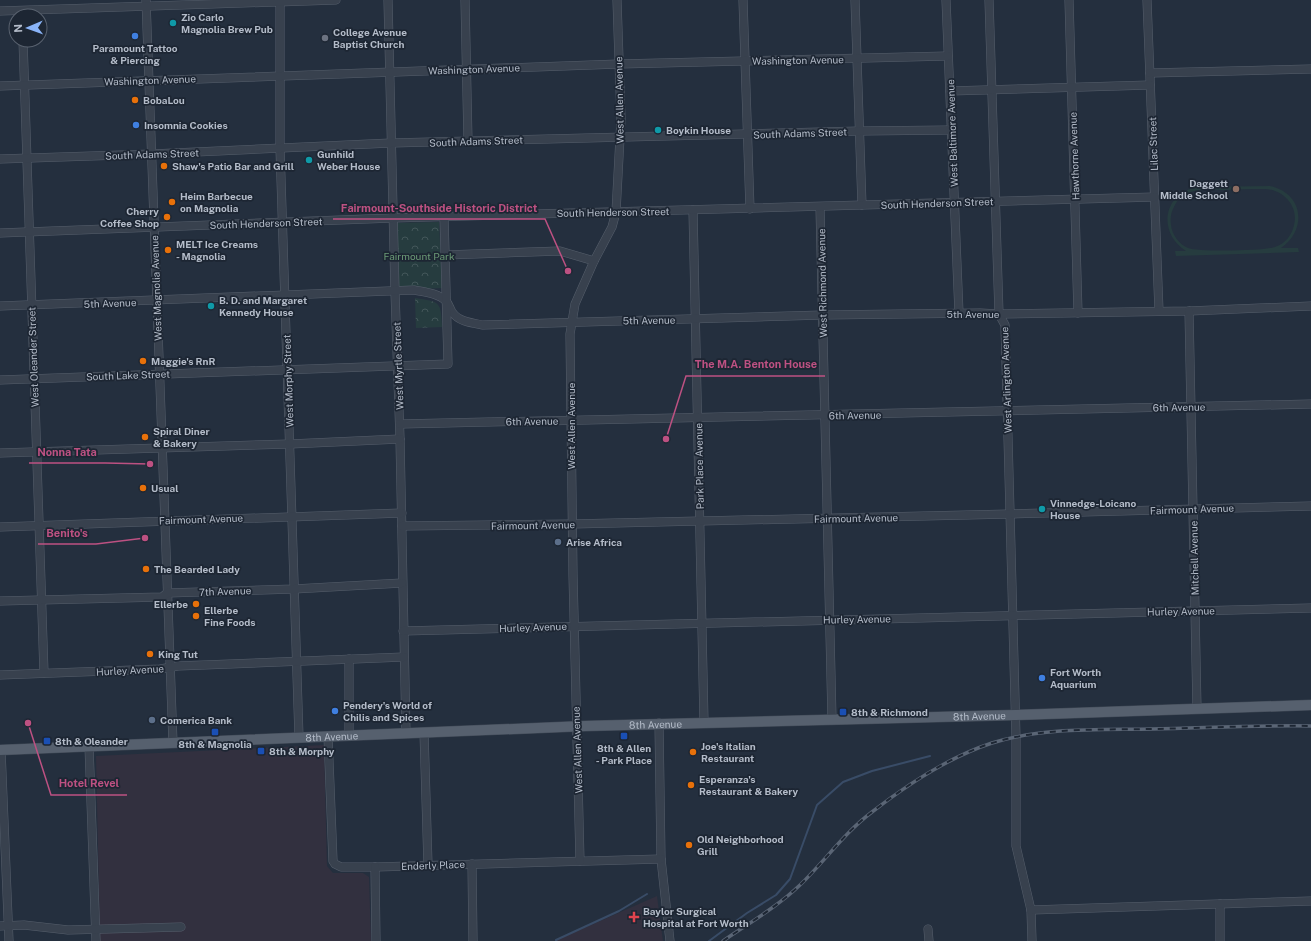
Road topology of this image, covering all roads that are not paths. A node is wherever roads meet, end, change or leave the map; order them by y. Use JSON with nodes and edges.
{"nodes":[{"id":1,"x":336,"y":0,"type":"edge"},
{"id":2,"x":388,"y":0,"type":"edge"},
{"id":3,"x":465,"y":0,"type":"edge"},
{"id":4,"x":617,"y":0,"type":"edge"},
{"id":5,"x":743,"y":0,"type":"edge"},
{"id":6,"x":855,"y":0,"type":"edge"},
{"id":7,"x":946,"y":0,"type":"edge"},
{"id":8,"x":989,"y":0,"type":"edge"},
{"id":9,"x":1069,"y":0,"type":"edge"},
{"id":10,"x":1147,"y":0,"type":"edge"},
{"id":11,"x":280,"y":1,"type":"edge"},
{"id":12,"x":146,"y":3,"type":"edge"},
{"id":13,"x":48,"y":11,"type":"edge"},
{"id":14,"x":23,"y":48,"type":"edge"},
{"id":15,"x":948,"y":56,"type":"junction"},
{"id":16,"x":857,"y":58,"type":"junction"},
{"id":17,"x":745,"y":61,"type":"junction"},
{"id":18,"x":619,"y":64,"type":"junction"},
{"id":19,"x":467,"y":69,"type":"junction"},
{"id":20,"x":1311,"y":69,"type":"edge"},
{"id":21,"x":390,"y":71,"type":"junction"},
{"id":22,"x":1150,"y":73,"type":"junction"},
{"id":23,"x":280,"y":75,"type":"junction"},
{"id":24,"x":149,"y":79,"type":"junction"},
{"id":25,"x":25,"y":85,"type":"junction"},
{"id":26,"x":1150,"y":85,"type":"junction"},
{"id":27,"x":0,"y":86,"type":"edge"},
{"id":28,"x":1072,"y":87,"type":"junction"},
{"id":29,"x":992,"y":90,"type":"junction"},
{"id":30,"x":950,"y":91,"type":"junction"},
{"id":31,"x":952,"y":130,"type":"junction"},
{"id":32,"x":860,"y":131,"type":"junction"},
{"id":33,"x":747,"y":134,"type":"junction"},
{"id":34,"x":620,"y":138,"type":"junction"},
{"id":35,"x":468,"y":142,"type":"junction"},
{"id":36,"x":391,"y":143,"type":"junction"},
{"id":37,"x":280,"y":148,"type":"junction"},
{"id":38,"x":152,"y":154,"type":"junction"},
{"id":39,"x":27,"y":158,"type":"junction"},
{"id":40,"x":0,"y":159,"type":"edge"},
{"id":41,"x":1155,"y":197,"type":"junction"},
{"id":42,"x":1075,"y":199,"type":"junction"},
{"id":43,"x":996,"y":202,"type":"junction"},
{"id":44,"x":954,"y":203,"type":"junction"},
{"id":45,"x":862,"y":205,"type":"junction"},
{"id":46,"x":820,"y":206,"type":"junction"},
{"id":47,"x":750,"y":209,"type":"junction"},
{"id":48,"x":693,"y":210,"type":"junction"},
{"id":49,"x":616,"y":212,"type":"junction"},
{"id":50,"x":444,"y":216,"type":"junction"},
{"id":51,"x":393,"y":218,"type":"junction"},
{"id":52,"x":283,"y":223,"type":"junction"},
{"id":53,"x":154,"y":228,"type":"junction"},
{"id":54,"x":29,"y":232,"type":"junction"},
{"id":55,"x":0,"y":233,"type":"edge"},
{"id":56,"x":445,"y":255,"type":"junction"},
{"id":57,"x":594,"y":261,"type":"junction"},
{"id":58,"x":395,"y":292,"type":"junction"},
{"id":59,"x":285,"y":296,"type":"junction"},
{"id":60,"x":157,"y":301,"type":"junction"},
{"id":61,"x":446,"y":301,"type":"junction"},
{"id":62,"x":0,"y":306,"type":"edge"},
{"id":63,"x":32,"y":306,"type":"junction"},
{"id":64,"x":1311,"y":306,"type":"edge"},
{"id":65,"x":1159,"y":311,"type":"junction"},
{"id":66,"x":1189,"y":311,"type":"junction"},
{"id":67,"x":959,"y":313,"type":"junction"},
{"id":68,"x":1078,"y":313,"type":"junction"},
{"id":69,"x":999,"y":314,"type":"junction"},
{"id":70,"x":823,"y":315,"type":"junction"},
{"id":71,"x":696,"y":319,"type":"junction"},
{"id":72,"x":571,"y":322,"type":"junction"},
{"id":73,"x":398,"y":366,"type":"junction"},
{"id":74,"x":287,"y":370,"type":"junction"},
{"id":75,"x":160,"y":374,"type":"junction"},
{"id":76,"x":34,"y":379,"type":"junction"},
{"id":77,"x":0,"y":380,"type":"edge"},
{"id":78,"x":1311,"y":404,"type":"edge"},
{"id":79,"x":1191,"y":407,"type":"junction"},
{"id":80,"x":1007,"y":411,"type":"junction"},
{"id":81,"x":825,"y":415,"type":"junction"},
{"id":82,"x":698,"y":418,"type":"junction"},
{"id":83,"x":570,"y":421,"type":"junction"},
{"id":84,"x":400,"y":424,"type":"junction"},
{"id":85,"x":400,"y":438,"type":"junction"},
{"id":86,"x":290,"y":444,"type":"junction"},
{"id":87,"x":162,"y":448,"type":"junction"},
{"id":88,"x":37,"y":452,"type":"junction"},
{"id":89,"x":0,"y":453,"type":"edge"},
{"id":90,"x":1311,"y":506,"type":"edge"},
{"id":91,"x":1193,"y":509,"type":"junction"},
{"id":92,"x":402,"y":513,"type":"junction"},
{"id":93,"x":1010,"y":514,"type":"junction"},
{"id":94,"x":292,"y":516,"type":"junction"},
{"id":95,"x":828,"y":518,"type":"junction"},
{"id":96,"x":165,"y":520,"type":"junction"},
{"id":97,"x":700,"y":521,"type":"junction"},
{"id":98,"x":572,"y":524,"type":"junction"},
{"id":99,"x":39,"y":525,"type":"junction"},
{"id":100,"x":402,"y":526,"type":"junction"},
{"id":101,"x":0,"y":527,"type":"edge"},
{"id":102,"x":402,"y":583,"type":"junction"},
{"id":103,"x":294,"y":589,"type":"junction"},
{"id":104,"x":167,"y":593,"type":"junction"},
{"id":105,"x":42,"y":600,"type":"junction"},
{"id":106,"x":0,"y":601,"type":"edge"},
{"id":107,"x":1311,"y":608,"type":"edge"},
{"id":108,"x":1195,"y":611,"type":"junction"},
{"id":109,"x":1013,"y":615,"type":"junction"},
{"id":110,"x":830,"y":620,"type":"junction"},
{"id":111,"x":702,"y":622,"type":"junction"},
{"id":112,"x":574,"y":626,"type":"junction"},
{"id":113,"x":403,"y":631,"type":"junction"},
{"id":114,"x":404,"y":657,"type":"junction"},
{"id":115,"x":348,"y":659,"type":"junction"},
{"id":116,"x":296,"y":661,"type":"junction"},
{"id":117,"x":170,"y":668,"type":"junction"},
{"id":118,"x":44,"y":673,"type":"junction"},
{"id":119,"x":0,"y":675,"type":"edge"},
{"id":120,"x":1311,"y":705,"type":"edge"},
{"id":121,"x":1197,"y":709,"type":"junction"},
{"id":122,"x":1016,"y":715,"type":"junction"},
{"id":123,"x":832,"y":719,"type":"junction"},
{"id":124,"x":704,"y":722,"type":"junction"},
{"id":125,"x":659,"y":723,"type":"junction"},
{"id":126,"x":576,"y":726,"type":"junction"},
{"id":127,"x":424,"y":732,"type":"junction"},
{"id":128,"x":406,"y":733,"type":"junction"},
{"id":129,"x":349,"y":735,"type":"junction"},
{"id":130,"x":328,"y":736,"type":"junction"},
{"id":131,"x":299,"y":737,"type":"junction"},
{"id":132,"x":172,"y":743,"type":"junction"},
{"id":133,"x":89,"y":746,"type":"junction"},
{"id":134,"x":0,"y":750,"type":"edge"},
{"id":135,"x":661,"y":859,"type":"junction"},
{"id":136,"x":580,"y":861,"type":"junction"},
{"id":137,"x":472,"y":864,"type":"junction"},
{"id":138,"x":428,"y":865,"type":"junction"},
{"id":139,"x":375,"y":867,"type":"junction"},
{"id":140,"x":1311,"y":901,"type":"edge"},
{"id":141,"x":1220,"y":904,"type":"junction"},
{"id":142,"x":1031,"y":910,"type":"junction"},
{"id":143,"x":0,"y":926,"type":"edge"},
{"id":144,"x":10,"y":926,"type":"junction"},
{"id":145,"x":181,"y":927,"type":"dead end"},
{"id":146,"x":928,"y":929,"type":"dead end"},
{"id":147,"x":96,"y":930,"type":"junction"},
{"id":148,"x":10,"y":941,"type":"edge"},
{"id":149,"x":96,"y":941,"type":"edge"},
{"id":150,"x":376,"y":941,"type":"edge"},
{"id":151,"x":473,"y":941,"type":"edge"},
{"id":152,"x":670,"y":941,"type":"edge"},
{"id":153,"x":929,"y":941,"type":"edge"},
{"id":154,"x":1032,"y":941,"type":"edge"},
{"id":155,"x":1220,"y":941,"type":"edge"}],
"edges":[{"from":1,"to":11,"type":"street"},
{"from":2,"to":21,"type":"street","name":"West Myrtle Street"},
{"from":3,"to":19,"type":"street"},
{"from":4,"to":18,"type":"street","name":"West Allen Avenue"},
{"from":5,"to":17,"type":"street"},
{"from":6,"to":16,"type":"street"},
{"from":7,"to":15,"type":"street","name":"West Baltimore Avenue"},
{"from":8,"to":29,"type":"street","name":"West Arlington Avenue"},
{"from":9,"to":28,"type":"street","name":"Hawthorne Avenue"},
{"from":10,"to":22,"type":"street","name":"Lilac Street"},
{"from":11,"to":12,"type":"street"},
{"from":11,"to":23,"type":"street","name":"West Morphy Street"},
{"from":12,"to":13,"type":"street"},
{"from":12,"to":24,"type":"street","name":"West Magnolia Avenue"},
{"from":14,"to":25,"type":"street","name":"West Oleander Street"},
{"from":15,"to":16,"type":"street","name":"Washington Avenue"},
{"from":15,"to":30,"type":"street","name":"West Baltimore Avenue"},
{"from":16,"to":17,"type":"street","name":"Washington Avenue"},
{"from":16,"to":32,"type":"street"},
{"from":17,"to":18,"type":"street","name":"Washington Avenue"},
{"from":17,"to":33,"type":"street"},
{"from":18,"to":19,"type":"street","name":"Washington Avenue"},
{"from":18,"to":34,"type":"street","name":"West Allen Avenue"},
{"from":19,"to":21,"type":"street","name":"Washington Avenue"},
{"from":19,"to":35,"type":"street"},
{"from":20,"to":22,"type":"street"},
{"from":21,"to":23,"type":"street","name":"Washington Avenue"},
{"from":21,"to":36,"type":"street","name":"West Myrtle Street"},
{"from":22,"to":26,"type":"street","name":"Lilac Street"},
{"from":23,"to":24,"type":"street","name":"Washington Avenue"},
{"from":23,"to":37,"type":"street","name":"West Morphy Street"},
{"from":24,"to":25,"type":"street","name":"Washington Avenue"},
{"from":24,"to":38,"type":"street","name":"West Magnolia Avenue"},
{"from":25,"to":27,"type":"street","name":"Washington Avenue"},
{"from":25,"to":39,"type":"street","name":"West Oleander Street"},
{"from":26,"to":28,"type":"street"},
{"from":26,"to":41,"type":"street","name":"Lilac Street"},
{"from":28,"to":29,"type":"street"},
{"from":28,"to":42,"type":"street","name":"Hawthorne Avenue"},
{"from":29,"to":30,"type":"street"},
{"from":29,"to":43,"type":"street","name":"West Arlington Avenue"},
{"from":30,"to":31,"type":"street","name":"West Baltimore Avenue"},
{"from":31,"to":32,"type":"street","name":"South Adams Street"},
{"from":31,"to":44,"type":"street","name":"West Baltimore Avenue"},
{"from":32,"to":33,"type":"street","name":"South Adams Street"},
{"from":32,"to":45,"type":"street"},
{"from":33,"to":34,"type":"street","name":"South Adams Street"},
{"from":33,"to":47,"type":"street"},
{"from":34,"to":35,"type":"street","name":"South Adams Street"},
{"from":34,"to":49,"type":"street","name":"West Allen Avenue"},
{"from":35,"to":36,"type":"street","name":"South Adams Street"},
{"from":36,"to":37,"type":"street","name":"South Adams Street"},
{"from":36,"to":51,"type":"street","name":"West Myrtle Street"},
{"from":37,"to":38,"type":"street","name":"South Adams Street"},
{"from":37,"to":52,"type":"street","name":"West Morphy Street"},
{"from":38,"to":39,"type":"street","name":"South Adams Street"},
{"from":38,"to":53,"type":"street","name":"West Magnolia Avenue"},
{"from":39,"to":40,"type":"street","name":"South Adams Street"},
{"from":39,"to":54,"type":"street","name":"West Oleander Street"},
{"from":41,"to":42,"type":"street","name":"South Henderson Street"},
{"from":41,"to":65,"type":"street","name":"Lilac Street"},
{"from":42,"to":43,"type":"street","name":"South Henderson Street"},
{"from":42,"to":68,"type":"street","name":"Hawthorne Avenue"},
{"from":43,"to":44,"type":"street","name":"South Henderson Street"},
{"from":43,"to":69,"type":"street","name":"West Arlington Avenue"},
{"from":44,"to":45,"type":"street","name":"South Henderson Street"},
{"from":44,"to":67,"type":"street","name":"West Baltimore Avenue"},
{"from":45,"to":46,"type":"street","name":"South Henderson Street"},
{"from":46,"to":47,"type":"street","name":"South Henderson Street"},
{"from":46,"to":70,"type":"street","name":"West Richmond Avenue"},
{"from":47,"to":48,"type":"street","name":"South Henderson Street"},
{"from":48,"to":49,"type":"street","name":"South Henderson Street"},
{"from":48,"to":71,"type":"street","name":"Park Place Avenue"},
{"from":49,"to":50,"type":"street","name":"South Henderson Street"},
{"from":49,"to":57,"type":"street","name":"West Allen Avenue"},
{"from":50,"to":51,"type":"street","name":"South Henderson Street"},
{"from":50,"to":56,"type":"street"},
{"from":51,"to":52,"type":"street","name":"South Henderson Street"},
{"from":51,"to":58,"type":"street","name":"West Myrtle Street"},
{"from":52,"to":53,"type":"street","name":"South Henderson Street"},
{"from":52,"to":59,"type":"street","name":"West Morphy Street"},
{"from":53,"to":54,"type":"street","name":"South Henderson Street"},
{"from":53,"to":60,"type":"street","name":"West Magnolia Avenue"},
{"from":54,"to":55,"type":"street","name":"South Henderson Street"},
{"from":54,"to":63,"type":"street","name":"West Oleander Street"},
{"from":56,"to":57,"type":"street"},
{"from":56,"to":61,"type":"street"},
{"from":57,"to":72,"type":"street","name":"West Allen Avenue"},
{"from":58,"to":59,"type":"street","name":"5th Avenue"},
{"from":58,"to":61,"type":"street","name":"5th Avenue"},
{"from":58,"to":73,"type":"street","name":"West Myrtle Street"},
{"from":59,"to":60,"type":"street","name":"5th Avenue"},
{"from":59,"to":74,"type":"street","name":"West Morphy Street"},
{"from":60,"to":63,"type":"street","name":"5th Avenue"},
{"from":60,"to":75,"type":"street","name":"West Magnolia Avenue"},
{"from":61,"to":72,"type":"street","name":"5th Avenue"},
{"from":61,"to":73,"type":"street","name":"South Lake Street"},
{"from":62,"to":63,"type":"street","name":"5th Avenue"},
{"from":63,"to":76,"type":"street","name":"West Oleander Street"},
{"from":64,"to":66,"type":"street","name":"5th Avenue"},
{"from":65,"to":66,"type":"street","name":"5th Avenue"},
{"from":65,"to":68,"type":"street","name":"5th Avenue"},
{"from":66,"to":79,"type":"street","name":"Mitchell Avenue"},
{"from":67,"to":69,"type":"street","name":"5th Avenue"},
{"from":67,"to":70,"type":"street","name":"5th Avenue"},
{"from":68,"to":69,"type":"street","name":"5th Avenue"},
{"from":69,"to":80,"type":"street","name":"West Arlington Avenue"},
{"from":70,"to":71,"type":"street","name":"5th Avenue"},
{"from":70,"to":81,"type":"street","name":"West Richmond Avenue"},
{"from":71,"to":72,"type":"street","name":"5th Avenue"},
{"from":71,"to":82,"type":"street","name":"Park Place Avenue"},
{"from":72,"to":83,"type":"street","name":"West Allen Avenue"},
{"from":73,"to":74,"type":"street","name":"South Lake Street"},
{"from":73,"to":84,"type":"street","name":"West Myrtle Street"},
{"from":74,"to":75,"type":"street","name":"South Lake Street"},
{"from":74,"to":86,"type":"street","name":"West Morphy Street"},
{"from":75,"to":76,"type":"street","name":"South Lake Street"},
{"from":75,"to":87,"type":"street","name":"West Magnolia Avenue"},
{"from":76,"to":77,"type":"street","name":"South Lake Street"},
{"from":76,"to":88,"type":"street","name":"West Oleander Street"},
{"from":78,"to":79,"type":"street","name":"6th Avenue"},
{"from":79,"to":80,"type":"street","name":"6th Avenue"},
{"from":79,"to":91,"type":"street","name":"Mitchell Avenue"},
{"from":80,"to":81,"type":"street","name":"6th Avenue"},
{"from":80,"to":93,"type":"street","name":"West Arlington Avenue"},
{"from":81,"to":82,"type":"street","name":"6th Avenue"},
{"from":81,"to":95,"type":"street","name":"West Richmond Avenue"},
{"from":82,"to":83,"type":"street","name":"6th Avenue"},
{"from":82,"to":97,"type":"street","name":"Park Place Avenue"},
{"from":83,"to":84,"type":"street","name":"6th Avenue"},
{"from":83,"to":98,"type":"street","name":"West Allen Avenue"},
{"from":84,"to":85,"type":"street","name":"West Myrtle Street"},
{"from":85,"to":86,"type":"street"},
{"from":85,"to":92,"type":"street","name":"West Myrtle Street"},
{"from":86,"to":87,"type":"street"},
{"from":86,"to":94,"type":"street","name":"West Morphy Street"},
{"from":87,"to":88,"type":"street"},
{"from":87,"to":96,"type":"street","name":"West Magnolia Avenue"},
{"from":88,"to":89,"type":"street"},
{"from":88,"to":99,"type":"street","name":"West Oleander Street"},
{"from":90,"to":91,"type":"street","name":"Fairmount Avenue"},
{"from":91,"to":93,"type":"street","name":"Fairmount Avenue"},
{"from":91,"to":108,"type":"street","name":"Mitchell Avenue"},
{"from":92,"to":94,"type":"street","name":"Fairmount Avenue"},
{"from":92,"to":100,"type":"street","name":"West Myrtle Street"},
{"from":93,"to":95,"type":"street","name":"Fairmount Avenue"},
{"from":93,"to":109,"type":"street","name":"West Arlington Avenue"},
{"from":94,"to":96,"type":"street","name":"Fairmount Avenue"},
{"from":94,"to":103,"type":"street","name":"West Morphy Street"},
{"from":95,"to":97,"type":"street","name":"Fairmount Avenue"},
{"from":95,"to":110,"type":"street","name":"West Richmond Avenue"},
{"from":96,"to":99,"type":"street","name":"Fairmount Avenue"},
{"from":96,"to":104,"type":"street","name":"West Magnolia Avenue"},
{"from":97,"to":98,"type":"street","name":"Fairmount Avenue"},
{"from":97,"to":111,"type":"street","name":"Park Place Avenue"},
{"from":98,"to":100,"type":"street","name":"Fairmount Avenue"},
{"from":98,"to":112,"type":"street","name":"West Allen Avenue"},
{"from":99,"to":101,"type":"street","name":"Fairmount Avenue"},
{"from":99,"to":105,"type":"street","name":"West Oleander Street"},
{"from":100,"to":102,"type":"street","name":"West Myrtle Street"},
{"from":102,"to":103,"type":"street","name":"7th Avenue"},
{"from":102,"to":113,"type":"street","name":"West Myrtle Street"},
{"from":103,"to":104,"type":"street","name":"7th Avenue"},
{"from":103,"to":116,"type":"street","name":"West Morphy Street"},
{"from":104,"to":105,"type":"street","name":"7th Avenue"},
{"from":104,"to":117,"type":"street","name":"West Magnolia Avenue"},
{"from":105,"to":106,"type":"street","name":"7th Avenue"},
{"from":105,"to":118,"type":"street","name":"West Oleander Street"},
{"from":107,"to":108,"type":"street","name":"Hurley Avenue"},
{"from":108,"to":109,"type":"street","name":"Hurley Avenue"},
{"from":108,"to":121,"type":"street","name":"Mitchell Avenue"},
{"from":109,"to":110,"type":"street","name":"Hurley Avenue"},
{"from":109,"to":122,"type":"street","name":"West Arlington Avenue"},
{"from":110,"to":111,"type":"street","name":"Hurley Avenue"},
{"from":110,"to":123,"type":"street","name":"West Richmond Avenue"},
{"from":111,"to":112,"type":"street","name":"Hurley Avenue"},
{"from":111,"to":124,"type":"street","name":"Park Place Avenue"},
{"from":112,"to":113,"type":"street","name":"Hurley Avenue"},
{"from":112,"to":126,"type":"street","name":"West Allen Avenue"},
{"from":113,"to":114,"type":"street","name":"West Myrtle Street"},
{"from":114,"to":115,"type":"street","name":"Hurley Avenue"},
{"from":114,"to":128,"type":"street","name":"West Myrtle Street"},
{"from":115,"to":116,"type":"street","name":"Hurley Avenue"},
{"from":115,"to":129,"type":"street"},
{"from":116,"to":117,"type":"street","name":"Hurley Avenue"},
{"from":116,"to":131,"type":"street","name":"West Morphy Street"},
{"from":117,"to":118,"type":"street","name":"Hurley Avenue"},
{"from":117,"to":132,"type":"street","name":"West Magnolia Avenue"},
{"from":118,"to":119,"type":"street","name":"Hurley Avenue"},
{"from":120,"to":121,"type":"main road","name":"8th Avenue"},
{"from":121,"to":122,"type":"main road","name":"8th Avenue"},
{"from":122,"to":123,"type":"main road","name":"8th Avenue"},
{"from":122,"to":142,"type":"street","name":"West Arlington Avenue"},
{"from":123,"to":124,"type":"main road","name":"8th Avenue"},
{"from":124,"to":125,"type":"main road","name":"8th Avenue"},
{"from":125,"to":126,"type":"main road","name":"8th Avenue"},
{"from":125,"to":135,"type":"street"},
{"from":126,"to":127,"type":"main road","name":"8th Avenue"},
{"from":126,"to":136,"type":"street","name":"West Allen Avenue"},
{"from":127,"to":128,"type":"main road","name":"8th Avenue"},
{"from":127,"to":138,"type":"street"},
{"from":128,"to":129,"type":"main road","name":"8th Avenue"},
{"from":129,"to":130,"type":"main road","name":"8th Avenue"},
{"from":130,"to":131,"type":"main road","name":"8th Avenue"},
{"from":130,"to":139,"type":"street","name":"Enderly Place"},
{"from":131,"to":132,"type":"main road","name":"8th Avenue"},
{"from":132,"to":133,"type":"main road","name":"8th Avenue"},
{"from":133,"to":134,"type":"main road","name":"8th Avenue"},
{"from":133,"to":147,"type":"street"},
{"from":134,"to":144,"type":"street"},
{"from":135,"to":136,"type":"street","name":"Enderly Place"},
{"from":135,"to":152,"type":"street"},
{"from":136,"to":137,"type":"street","name":"Enderly Place"},
{"from":137,"to":138,"type":"street","name":"Enderly Place"},
{"from":137,"to":151,"type":"street"},
{"from":138,"to":139,"type":"street","name":"Enderly Place"},
{"from":139,"to":150,"type":"street"},
{"from":140,"to":141,"type":"street"},
{"from":141,"to":142,"type":"street"},
{"from":141,"to":155,"type":"street"},
{"from":142,"to":154,"type":"street","name":"West Arlington Avenue"},
{"from":143,"to":144,"type":"street"},
{"from":144,"to":147,"type":"street"},
{"from":144,"to":148,"type":"street"},
{"from":145,"to":147,"type":"street"},
{"from":146,"to":153,"type":"street"},
{"from":147,"to":149,"type":"street"}]}
